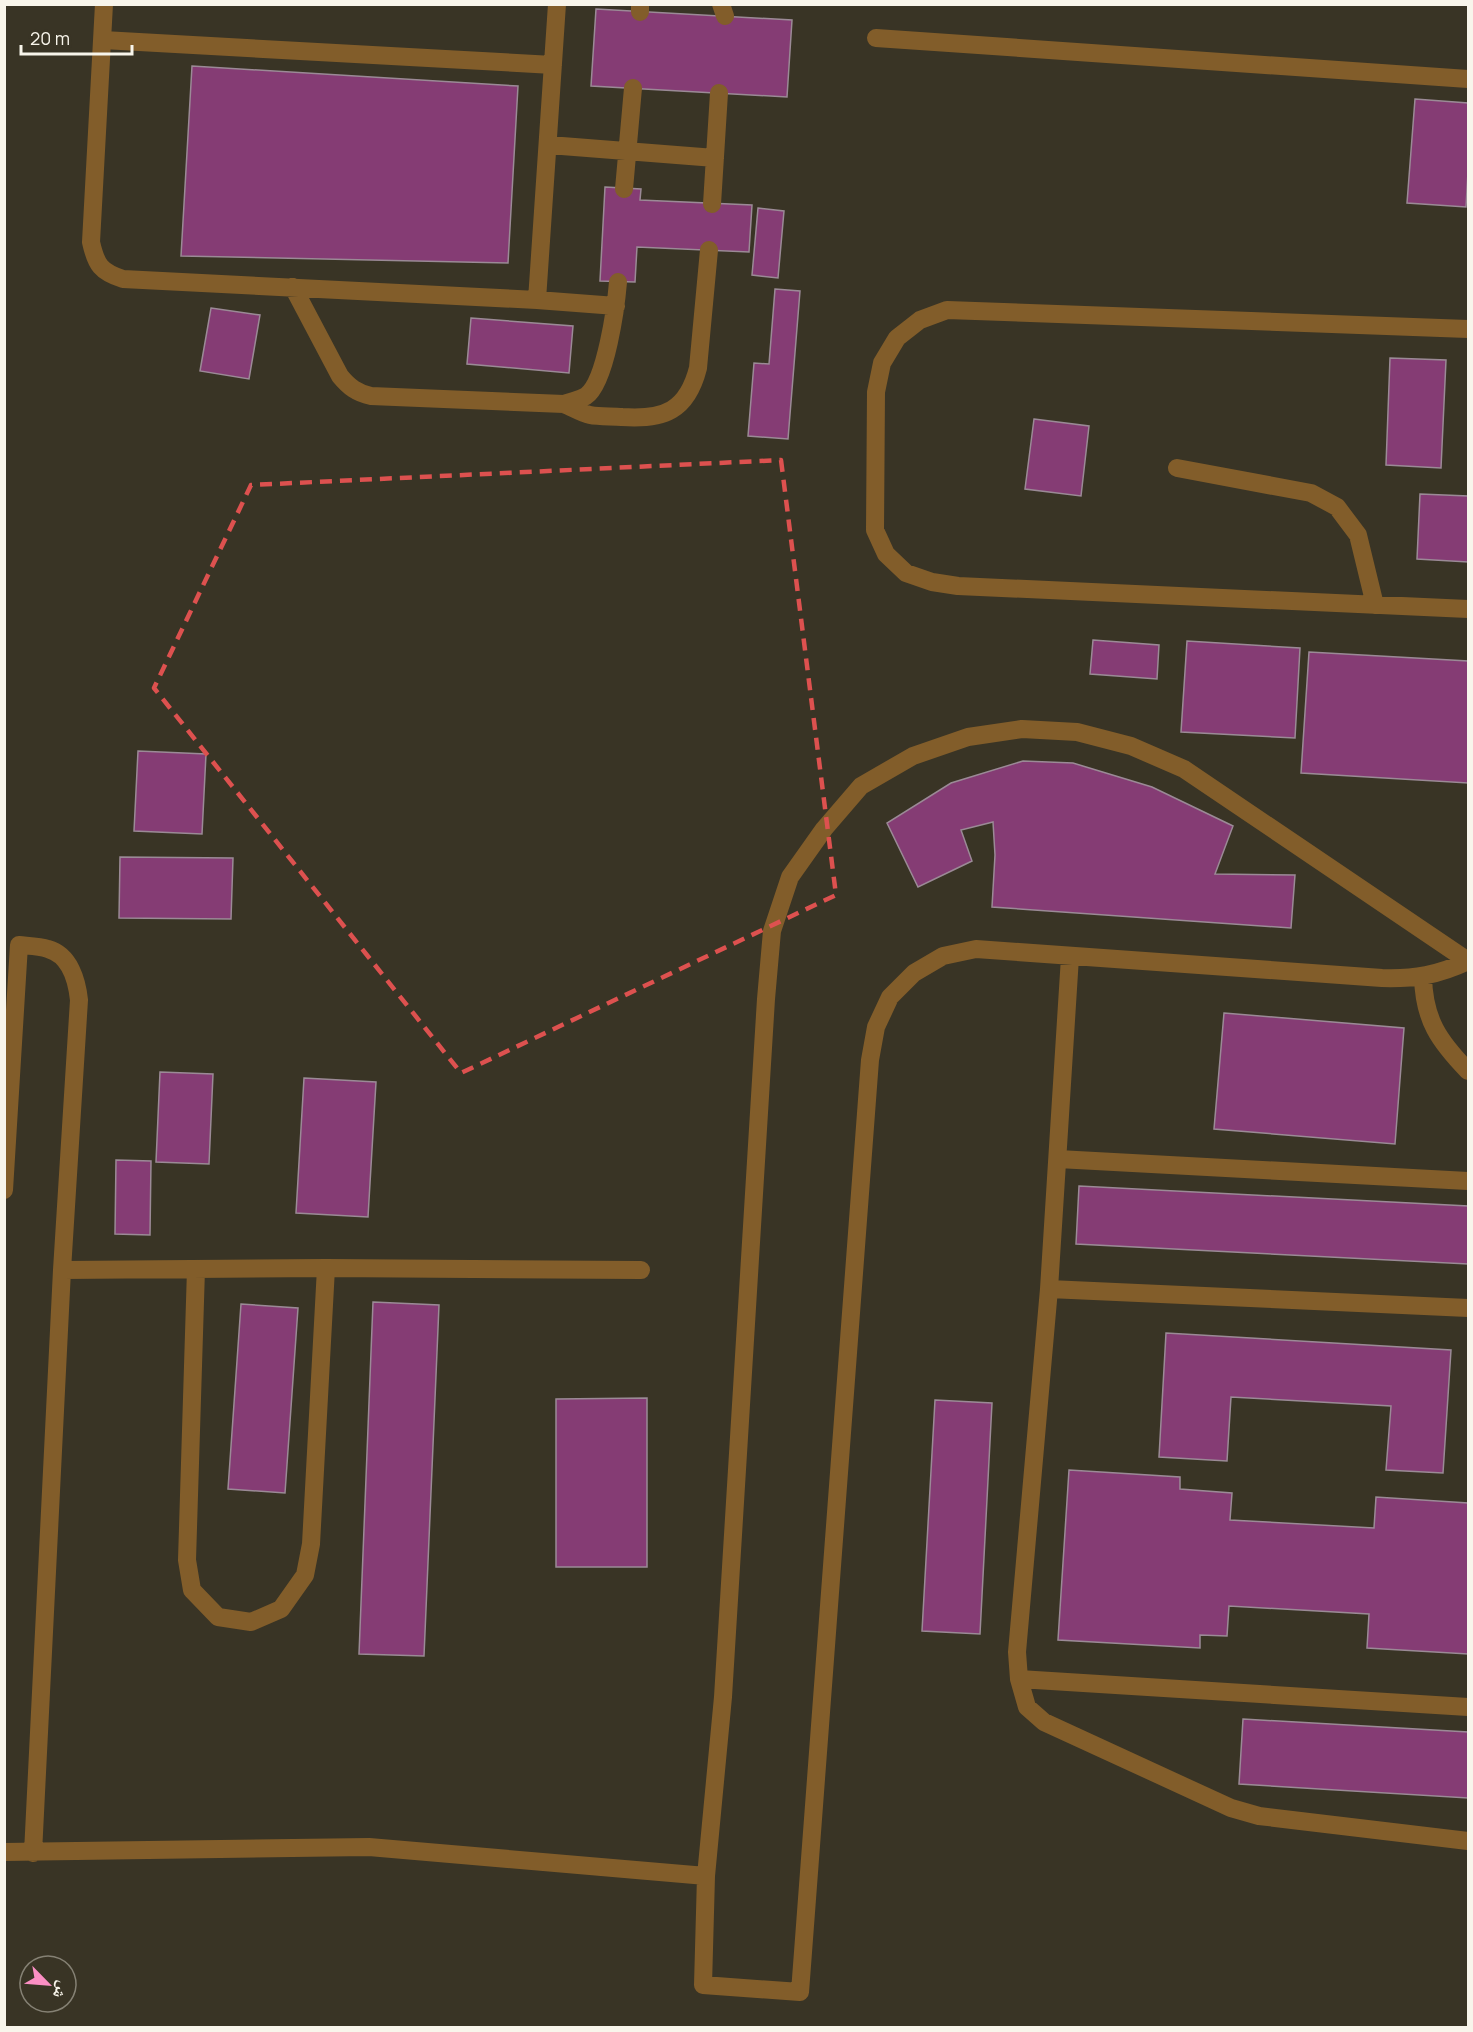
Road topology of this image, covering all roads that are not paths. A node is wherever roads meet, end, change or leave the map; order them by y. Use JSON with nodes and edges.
{"nodes":[{"id":1,"x":104,"y":4,"type":"edge"},
{"id":2,"x":557,"y":4,"type":"edge"},
{"id":3,"x":876,"y":38,"type":"dead end"},
{"id":4,"x":102,"y":40,"type":"junction"},
{"id":5,"x":553,"y":64,"type":"junction"},
{"id":6,"x":1468,"y":79,"type":"edge"},
{"id":7,"x":633,"y":88,"type":"dead end"},
{"id":8,"x":719,"y":93,"type":"dead end"},
{"id":9,"x":549,"y":145,"type":"junction"},
{"id":10,"x":628,"y":152,"type":"junction"},
{"id":11,"x":715,"y":158,"type":"junction"},
{"id":12,"x":624,"y":189,"type":"dead end"},
{"id":13,"x":712,"y":204,"type":"dead end"},
{"id":14,"x":709,"y":250,"type":"dead end"},
{"id":15,"x":618,"y":282,"type":"dead end"},
{"id":16,"x":294,"y":287,"type":"junction"},
{"id":17,"x":537,"y":300,"type":"junction"},
{"id":18,"x":616,"y":306,"type":"junction"},
{"id":19,"x":1468,"y":329,"type":"edge"},
{"id":20,"x":564,"y":404,"type":"junction"},
{"id":21,"x":1177,"y":468,"type":"dead end"},
{"id":22,"x":1375,"y":605,"type":"junction"},
{"id":23,"x":1468,"y":609,"type":"edge"},
{"id":24,"x":12,"y":945,"type":"edge"},
{"id":25,"x":1070,"y":957,"type":"junction"},
{"id":26,"x":1468,"y":961,"type":"edge"},
{"id":27,"x":1423,"y":976,"type":"junction"},
{"id":28,"x":1468,"y":1071,"type":"edge"},
{"id":29,"x":1058,"y":1159,"type":"junction"},
{"id":30,"x":1468,"y":1181,"type":"edge"},
{"id":31,"x":4,"y":1190,"type":"edge"},
{"id":32,"x":326,"y":1268,"type":"junction"},
{"id":33,"x":196,"y":1269,"type":"junction"},
{"id":34,"x":62,"y":1270,"type":"junction"},
{"id":35,"x":641,"y":1270,"type":"dead end"},
{"id":36,"x":1049,"y":1289,"type":"junction"},
{"id":37,"x":1468,"y":1308,"type":"edge"},
{"id":38,"x":1019,"y":1679,"type":"junction"},
{"id":39,"x":1468,"y":1707,"type":"edge"},
{"id":40,"x":1468,"y":1841,"type":"edge"},
{"id":41,"x":4,"y":1852,"type":"edge"},
{"id":42,"x":33,"y":1853,"type":"junction"},
{"id":43,"x":706,"y":1876,"type":"junction"}],
"edges":[{"from":1,"to":4,"type":"lane"},
{"from":2,"to":5,"type":"lane"},
{"from":3,"to":6,"type":"lane"},
{"from":4,"to":5,"type":"lane"},
{"from":4,"to":16,"type":"lane"},
{"from":5,"to":9,"type":"lane"},
{"from":7,"to":10,"type":"lane"},
{"from":8,"to":11,"type":"lane"},
{"from":9,"to":10,"type":"lane"},
{"from":9,"to":17,"type":"lane"},
{"from":10,"to":11,"type":"lane"},
{"from":10,"to":12,"type":"lane"},
{"from":11,"to":13,"type":"lane"},
{"from":14,"to":20,"type":"lane"},
{"from":15,"to":18,"type":"lane"},
{"from":16,"to":17,"type":"lane"},
{"from":16,"to":20,"type":"lane"},
{"from":17,"to":18,"type":"lane"},
{"from":18,"to":20,"type":"lane"},
{"from":19,"to":22,"type":"lane"},
{"from":21,"to":22,"type":"lane"},
{"from":22,"to":23,"type":"lane"},
{"from":24,"to":31,"type":"lane"},
{"from":24,"to":34,"type":"lane"},
{"from":25,"to":27,"type":"lane"},
{"from":25,"to":29,"type":"lane"},
{"from":25,"to":43,"type":"lane"},
{"from":26,"to":27,"type":"lane"},
{"from":26,"to":43,"type":"lane"},
{"from":27,"to":28,"type":"lane"},
{"from":29,"to":30,"type":"lane"},
{"from":29,"to":36,"type":"lane"},
{"from":32,"to":33,"type":"lane"},
{"from":32,"to":33,"type":"lane"},
{"from":32,"to":35,"type":"lane"},
{"from":33,"to":34,"type":"lane"},
{"from":34,"to":42,"type":"lane"},
{"from":36,"to":37,"type":"lane"},
{"from":36,"to":38,"type":"lane"},
{"from":38,"to":39,"type":"lane"},
{"from":38,"to":40,"type":"lane"},
{"from":41,"to":42,"type":"lane"},
{"from":42,"to":43,"type":"lane"}]}
